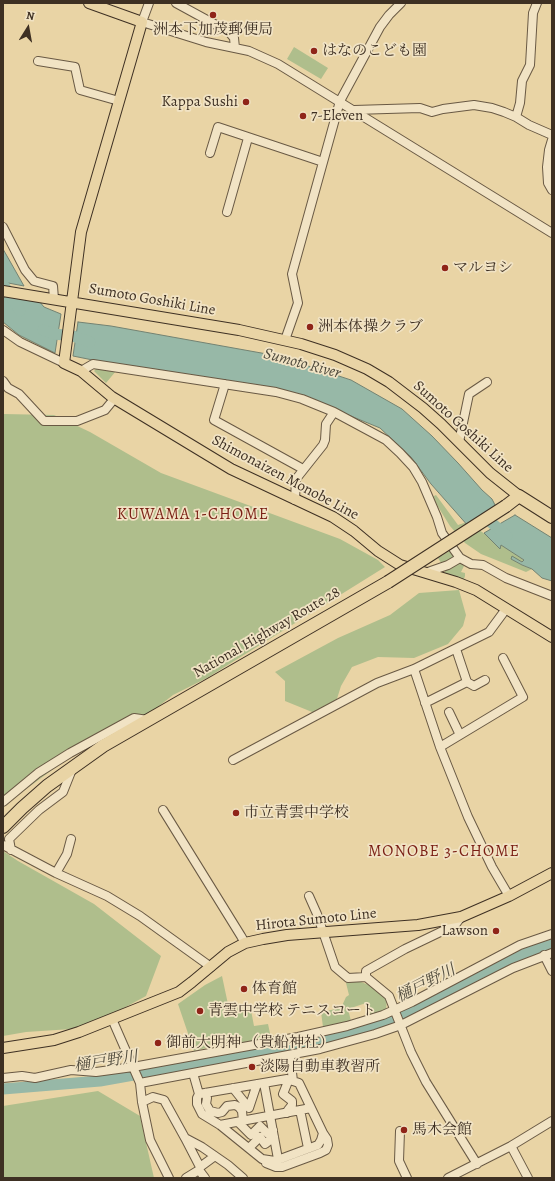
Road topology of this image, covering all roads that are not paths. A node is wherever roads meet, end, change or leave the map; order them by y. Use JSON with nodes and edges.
{"nodes":[{"id":1,"x":89,"y":3,"type":"edge"},
{"id":2,"x":149,"y":3,"type":"edge"},
{"id":3,"x":176,"y":3,"type":"edge"},
{"id":4,"x":401,"y":3,"type":"edge"},
{"id":5,"x":537,"y":3,"type":"edge"},
{"id":6,"x":142,"y":22,"type":"junction"},
{"id":7,"x":235,"y":48,"type":"junction"},
{"id":8,"x":38,"y":61,"type":"dead end"},
{"id":9,"x":119,"y":101,"type":"junction"},
{"id":10,"x":340,"y":101,"type":"junction"},
{"id":11,"x":353,"y":110,"type":"junction"},
{"id":12,"x":516,"y":117,"type":"junction"},
{"id":13,"x":552,"y":135,"type":"edge"},
{"id":14,"x":248,"y":138,"type":"junction"},
{"id":15,"x":552,"y":140,"type":"edge"},
{"id":16,"x":210,"y":153,"type":"dead end"},
{"id":17,"x":323,"y":162,"type":"junction"},
{"id":18,"x":552,"y":190,"type":"edge"},
{"id":19,"x":227,"y":212,"type":"dead end"},
{"id":20,"x":3,"y":227,"type":"edge"},
{"id":21,"x":552,"y":233,"type":"edge"},
{"id":22,"x":3,"y":291,"type":"edge"},
{"id":23,"x":54,"y":299,"type":"junction"},
{"id":24,"x":72,"y":302,"type":"junction"},
{"id":25,"x":3,"y":330,"type":"edge"},
{"id":26,"x":285,"y":340,"type":"junction"},
{"id":27,"x":64,"y":360,"type":"junction"},
{"id":28,"x":81,"y":371,"type":"junction"},
{"id":29,"x":3,"y":381,"type":"edge"},
{"id":30,"x":487,"y":382,"type":"dead end"},
{"id":31,"x":225,"y":384,"type":"junction"},
{"id":32,"x":114,"y":399,"type":"junction"},
{"id":33,"x":334,"y":412,"type":"junction"},
{"id":34,"x":459,"y":442,"type":"junction"},
{"id":35,"x":303,"y":470,"type":"junction"},
{"id":36,"x":519,"y":496,"type":"junction"},
{"id":37,"x":295,"y":500,"type":"junction"},
{"id":38,"x":552,"y":517,"type":"edge"},
{"id":39,"x":460,"y":558,"type":"junction"},
{"id":40,"x":425,"y":572,"type":"junction"},
{"id":41,"x":552,"y":596,"type":"edge"},
{"id":42,"x":506,"y":609,"type":"junction"},
{"id":43,"x":552,"y":637,"type":"edge"},
{"id":44,"x":456,"y":649,"type":"junction"},
{"id":45,"x":503,"y":658,"type":"dead end"},
{"id":46,"x":414,"y":669,"type":"junction"},
{"id":47,"x":485,"y":680,"type":"dead end"},
{"id":48,"x":467,"y":682,"type":"junction"},
{"id":49,"x":425,"y":703,"type":"junction"},
{"id":50,"x":449,"y":712,"type":"dead end"},
{"id":51,"x":148,"y":720,"type":"junction"},
{"id":52,"x":460,"y":735,"type":"junction"},
{"id":53,"x":440,"y":747,"type":"junction"},
{"id":54,"x":233,"y":760,"type":"dead end"},
{"id":55,"x":73,"y":766,"type":"junction"},
{"id":56,"x":3,"y":802,"type":"edge"},
{"id":57,"x":163,"y":810,"type":"dead end"},
{"id":58,"x":3,"y":827,"type":"edge"},
{"id":59,"x":71,"y":839,"type":"dead end"},
{"id":60,"x":3,"y":845,"type":"edge"},
{"id":61,"x":11,"y":850,"type":"junction"},
{"id":62,"x":56,"y":873,"type":"junction"},
{"id":63,"x":552,"y":873,"type":"edge"},
{"id":64,"x":309,"y":896,"type":"dead end"},
{"id":65,"x":509,"y":896,"type":"junction"},
{"id":66,"x":461,"y":917,"type":"junction"},
{"id":67,"x":324,"y":933,"type":"junction"},
{"id":68,"x":552,"y":934,"type":"edge"},
{"id":69,"x":245,"y":943,"type":"junction"},
{"id":70,"x":548,"y":954,"type":"edge"},
{"id":71,"x":211,"y":967,"type":"junction"},
{"id":72,"x":552,"y":971,"type":"edge"},
{"id":73,"x":366,"y":977,"type":"junction"},
{"id":74,"x":394,"y":1009,"type":"junction"},
{"id":75,"x":112,"y":1019,"type":"junction"},
{"id":76,"x":401,"y":1025,"type":"junction"},
{"id":77,"x":3,"y":1048,"type":"edge"},
{"id":78,"x":290,"y":1055,"type":"junction"},
{"id":79,"x":132,"y":1067,"type":"junction"},
{"id":80,"x":193,"y":1073,"type":"junction"},
{"id":81,"x":3,"y":1078,"type":"edge"},
{"id":82,"x":290,"y":1080,"type":"junction"},
{"id":83,"x":140,"y":1083,"type":"junction"},
{"id":84,"x":260,"y":1083,"type":"junction"},
{"id":85,"x":233,"y":1088,"type":"junction"},
{"id":86,"x":202,"y":1094,"type":"junction"},
{"id":87,"x":142,"y":1102,"type":"junction"},
{"id":88,"x":311,"y":1108,"type":"junction"},
{"id":89,"x":300,"y":1110,"type":"junction"},
{"id":90,"x":288,"y":1113,"type":"junction"},
{"id":91,"x":270,"y":1116,"type":"junction"},
{"id":92,"x":241,"y":1121,"type":"junction"},
{"id":93,"x":552,"y":1122,"type":"edge"},
{"id":94,"x":220,"y":1125,"type":"junction"},
{"id":95,"x":400,"y":1131,"type":"dead end"},
{"id":96,"x":273,"y":1133,"type":"junction"},
{"id":97,"x":323,"y":1133,"type":"junction"},
{"id":98,"x":185,"y":1138,"type":"junction"},
{"id":99,"x":511,"y":1146,"type":"junction"},
{"id":100,"x":249,"y":1148,"type":"junction"},
{"id":101,"x":308,"y":1148,"type":"junction"},
{"id":102,"x":214,"y":1156,"type":"junction"},
{"id":103,"x":261,"y":1158,"type":"junction"},
{"id":104,"x":278,"y":1159,"type":"junction"},
{"id":105,"x":477,"y":1164,"type":"junction"},
{"id":106,"x":200,"y":1169,"type":"junction"},
{"id":107,"x":169,"y":1178,"type":"edge"},
{"id":108,"x":186,"y":1178,"type":"edge"},
{"id":109,"x":204,"y":1178,"type":"edge"},
{"id":110,"x":243,"y":1178,"type":"edge"},
{"id":111,"x":407,"y":1178,"type":"edge"},
{"id":112,"x":448,"y":1178,"type":"edge"},
{"id":113,"x":528,"y":1178,"type":"edge"}],
"edges":[{"from":1,"to":6,"type":"main road"},
{"from":2,"to":6,"type":"street"},
{"from":3,"to":7,"type":"street"},
{"from":4,"to":10,"type":"street"},
{"from":5,"to":12,"type":"street"},
{"from":6,"to":7,"type":"street"},
{"from":6,"to":9,"type":"main road","name":"Sumoto Goshiki Line"},
{"from":7,"to":10,"type":"street"},
{"from":8,"to":9,"type":"street"},
{"from":9,"to":24,"type":"main road","name":"Sumoto Goshiki Line"},
{"from":10,"to":11,"type":"street"},
{"from":10,"to":17,"type":"street"},
{"from":11,"to":12,"type":"street"},
{"from":11,"to":21,"type":"street"},
{"from":12,"to":13,"type":"street"},
{"from":14,"to":16,"type":"street"},
{"from":14,"to":17,"type":"street"},
{"from":14,"to":19,"type":"street"},
{"from":15,"to":18,"type":"street"},
{"from":17,"to":26,"type":"street"},
{"from":20,"to":23,"type":"street"},
{"from":22,"to":23,"type":"main road"},
{"from":23,"to":24,"type":"main road"},
{"from":24,"to":26,"type":"main road","name":"Sumoto Goshiki Line"},
{"from":24,"to":27,"type":"main road"},
{"from":25,"to":27,"type":"street"},
{"from":26,"to":34,"type":"main road","name":"Sumoto Goshiki Line"},
{"from":27,"to":28,"type":"main road","name":"Shimonaizen Monobe Line"},
{"from":28,"to":31,"type":"street"},
{"from":28,"to":32,"type":"main road","name":"Shimonaizen Monobe Line"},
{"from":29,"to":32,"type":"street"},
{"from":30,"to":34,"type":"street"},
{"from":31,"to":33,"type":"street"},
{"from":31,"to":35,"type":"street"},
{"from":32,"to":37,"type":"main road","name":"Shimonaizen Monobe Line"},
{"from":33,"to":35,"type":"street"},
{"from":33,"to":39,"type":"street"},
{"from":34,"to":36,"type":"main road","name":"Sumoto Goshiki Line"},
{"from":35,"to":37,"type":"street"},
{"from":36,"to":38,"type":"highway"},
{"from":36,"to":51,"type":"highway","name":"National Highway Route 28","bridge":true},
{"from":37,"to":40,"type":"main road","name":"Shimonaizen Monobe Line"},
{"from":39,"to":40,"type":"street"},
{"from":39,"to":41,"type":"street"},
{"from":40,"to":42,"type":"main road","name":"Shimonaizen Monobe Line"},
{"from":42,"to":43,"type":"main road","name":"Shimonaizen Monobe Line"},
{"from":42,"to":44,"type":"street"},
{"from":44,"to":46,"type":"street"},
{"from":44,"to":48,"type":"street"},
{"from":45,"to":52,"type":"street"},
{"from":46,"to":49,"type":"street"},
{"from":46,"to":54,"type":"street"},
{"from":47,"to":48,"type":"street"},
{"from":48,"to":49,"type":"street"},
{"from":49,"to":53,"type":"street"},
{"from":50,"to":52,"type":"street"},
{"from":51,"to":55,"type":"highway","name":"National Highway Route 28"},
{"from":51,"to":56,"type":"street"},
{"from":52,"to":53,"type":"street"},
{"from":53,"to":65,"type":"street"},
{"from":55,"to":58,"type":"highway","name":"National Highway Route 28"},
{"from":55,"to":61,"type":"street"},
{"from":57,"to":69,"type":"street"},
{"from":59,"to":62,"type":"street"},
{"from":60,"to":61,"type":"street"},
{"from":61,"to":62,"type":"street"},
{"from":62,"to":71,"type":"street"},
{"from":63,"to":65,"type":"main road","name":"Hirota Sumoto Line"},
{"from":64,"to":67,"type":"street"},
{"from":65,"to":66,"type":"main road","name":"Hirota Sumoto Line"},
{"from":66,"to":67,"type":"main road","name":"Hirota Sumoto Line"},
{"from":66,"to":73,"type":"street"},
{"from":67,"to":69,"type":"main road","name":"Hirota Sumoto Line"},
{"from":67,"to":73,"type":"street"},
{"from":68,"to":74,"type":"street"},
{"from":69,"to":71,"type":"main road","name":"Hirota Sumoto Line"},
{"from":70,"to":72,"type":"street"},
{"from":70,"to":76,"type":"street"},
{"from":71,"to":75,"type":"main road","name":"Hirota Sumoto Line"},
{"from":73,"to":74,"type":"street"},
{"from":74,"to":76,"type":"street"},
{"from":74,"to":79,"type":"street"},
{"from":75,"to":77,"type":"main road","name":"Hirota Sumoto Line"},
{"from":75,"to":79,"type":"street"},
{"from":76,"to":78,"type":"street"},
{"from":76,"to":105,"type":"street"},
{"from":78,"to":80,"type":"street"},
{"from":78,"to":82,"type":"street"},
{"from":79,"to":81,"type":"street"},
{"from":79,"to":83,"type":"street"},
{"from":80,"to":83,"type":"street"},
{"from":80,"to":86,"type":"street"},
{"from":82,"to":84,"type":"street"},
{"from":82,"to":88,"type":"street"},
{"from":82,"to":90,"type":"street"},
{"from":83,"to":87,"type":"street"},
{"from":84,"to":85,"type":"street"},
{"from":84,"to":85,"type":"street"},
{"from":84,"to":91,"type":"street"},
{"from":85,"to":86,"type":"street"},
{"from":86,"to":92,"type":"street"},
{"from":86,"to":94,"type":"street"},
{"from":87,"to":98,"type":"street"},
{"from":87,"to":107,"type":"street"},
{"from":88,"to":89,"type":"street"},
{"from":88,"to":97,"type":"street"},
{"from":89,"to":90,"type":"street"},
{"from":89,"to":101,"type":"street"},
{"from":90,"to":91,"type":"street"},
{"from":91,"to":92,"type":"street"},
{"from":91,"to":96,"type":"street"},
{"from":92,"to":94,"type":"street"},
{"from":92,"to":96,"type":"street"},
{"from":93,"to":99,"type":"street"},
{"from":94,"to":100,"type":"street"},
{"from":95,"to":111,"type":"street"},
{"from":96,"to":100,"type":"street"},
{"from":96,"to":104,"type":"street"},
{"from":97,"to":101,"type":"street"},
{"from":97,"to":103,"type":"street"},
{"from":98,"to":102,"type":"street"},
{"from":98,"to":106,"type":"street"},
{"from":99,"to":105,"type":"street"},
{"from":99,"to":113,"type":"street"},
{"from":100,"to":103,"type":"street"},
{"from":101,"to":104,"type":"street"},
{"from":102,"to":106,"type":"street"},
{"from":102,"to":110,"type":"street"},
{"from":103,"to":104,"type":"street"},
{"from":105,"to":112,"type":"street"},
{"from":106,"to":108,"type":"street"},
{"from":106,"to":109,"type":"street"}]}
